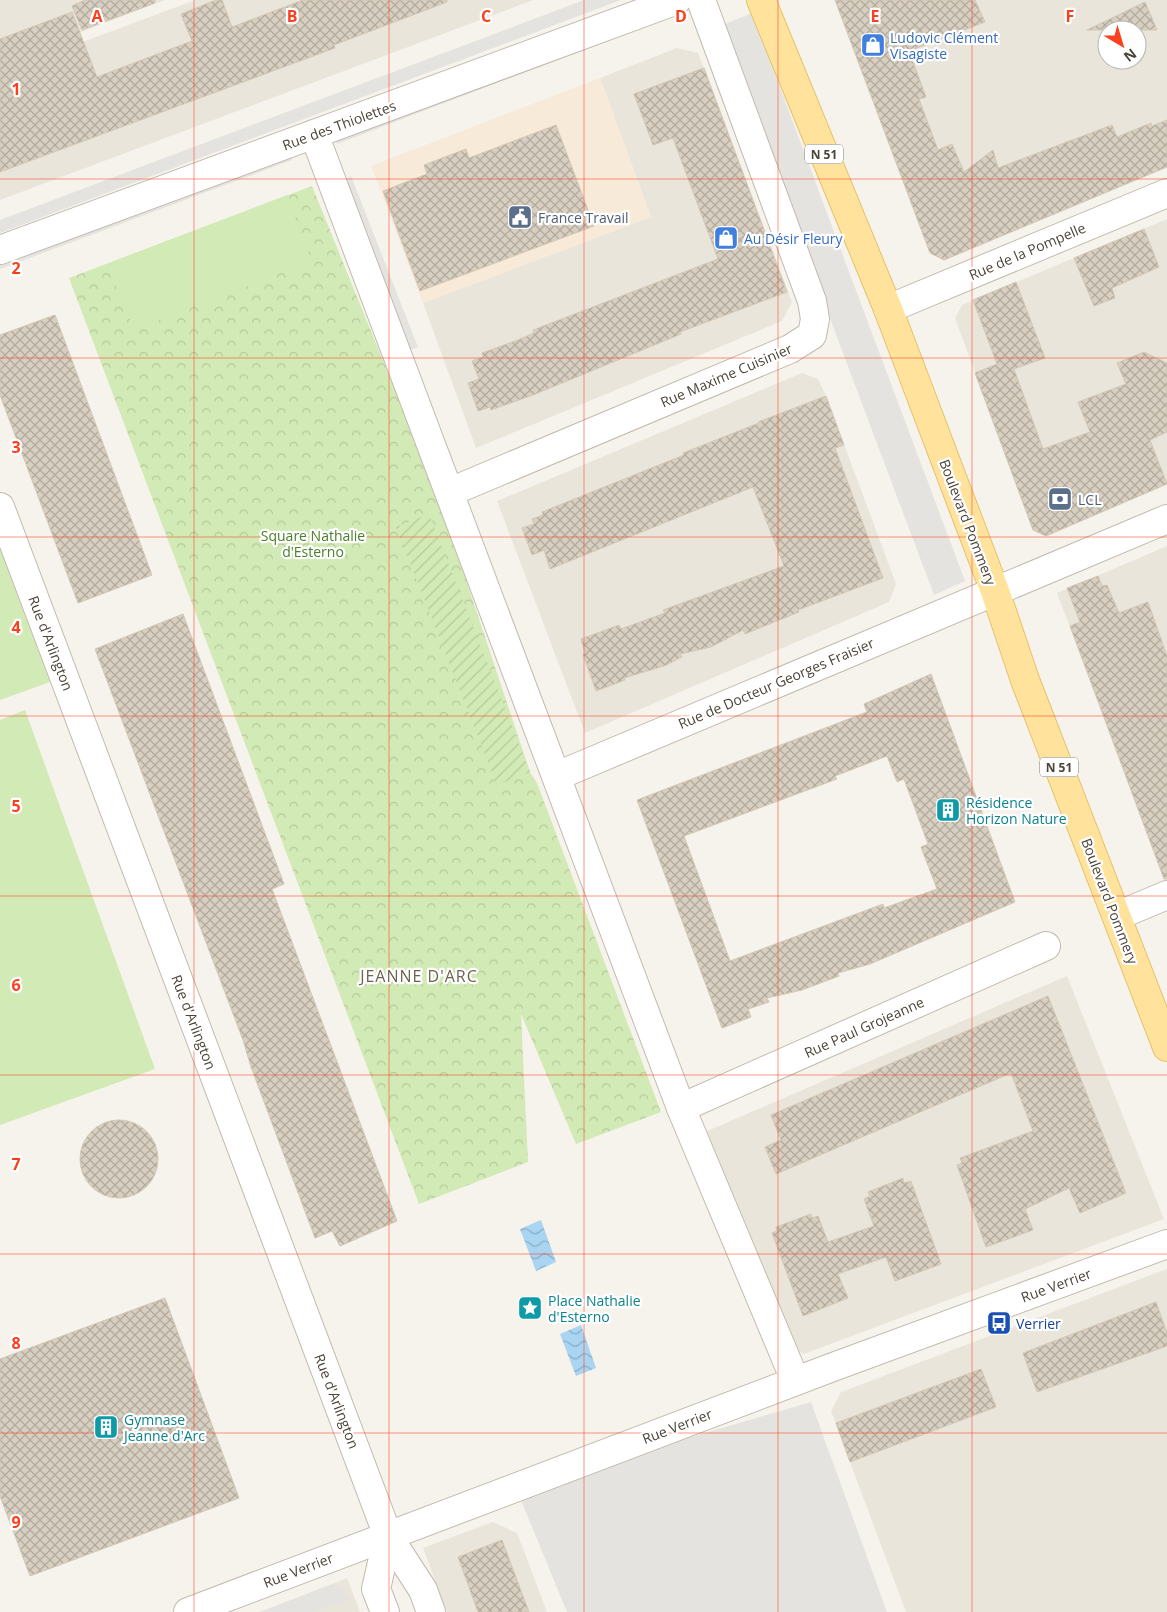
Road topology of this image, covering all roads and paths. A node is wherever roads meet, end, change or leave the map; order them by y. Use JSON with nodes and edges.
{"nodes":[{"id":1,"x":677,"y":0,"type":"edge"},
{"id":2,"x":701,"y":0,"type":"edge"},
{"id":3,"x":761,"y":0,"type":"edge"},
{"id":4,"x":314,"y":134,"type":"junction"},
{"id":5,"x":1167,"y":193,"type":"edge"},
{"id":6,"x":0,"y":250,"type":"edge"},
{"id":7,"x":888,"y":309,"type":"junction"},
{"id":8,"x":450,"y":492,"type":"junction"},
{"id":9,"x":0,"y":507,"type":"edge"},
{"id":10,"x":1167,"y":518,"type":"edge"},
{"id":11,"x":994,"y":591,"type":"junction"},
{"id":12,"x":556,"y":776,"type":"junction"},
{"id":13,"x":1167,"y":894,"type":"edge"},
{"id":14,"x":1117,"y":916,"type":"junction"},
{"id":15,"x":1046,"y":946,"type":"dead end"},
{"id":16,"x":1167,"y":1047,"type":"edge"},
{"id":17,"x":681,"y":1108,"type":"junction"},
{"id":18,"x":1167,"y":1244,"type":"edge"},
{"id":19,"x":797,"y":1380,"type":"junction"},
{"id":20,"x":388,"y":1536,"type":"junction"},
{"id":21,"x":188,"y":1612,"type":"edge"},
{"id":22,"x":384,"y":1612,"type":"edge"},
{"id":23,"x":430,"y":1612,"type":"edge"}],
"edges":[{"from":1,"to":4,"type":"street","name":"Rue des Thiolettes"},
{"from":2,"to":8,"type":"street","name":"Rue Maxime Cuisinier"},
{"from":3,"to":7,"type":"main road","name":"Boulevard Pommery","number":"N 51"},
{"from":4,"to":6,"type":"street","name":"Rue des Thiolettes"},
{"from":4,"to":8,"type":"street"},
{"from":5,"to":7,"type":"street","name":"Rue de la Pompelle"},
{"from":7,"to":11,"type":"main road","name":"Boulevard Pommery","number":"N 51"},
{"from":8,"to":12,"type":"street"},
{"from":9,"to":20,"type":"street","name":"Rue d'Arlington"},
{"from":10,"to":11,"type":"street","name":"Rue de Docteur Georges Fraisier"},
{"from":11,"to":12,"type":"street","name":"Rue de Docteur Georges Fraisier"},
{"from":11,"to":14,"type":"main road","name":"Boulevard Pommery","number":"N 51"},
{"from":12,"to":17,"type":"street"},
{"from":13,"to":14,"type":"street"},
{"from":14,"to":16,"type":"main road","name":"Boulevard Pommery","number":"N 51"},
{"from":15,"to":17,"type":"street","name":"Rue Paul Grojeanne"},
{"from":17,"to":19,"type":"street"},
{"from":18,"to":19,"type":"street","name":"Rue Verrier"},
{"from":19,"to":20,"type":"street","name":"Rue Verrier"},
{"from":20,"to":21,"type":"street","name":"Rue Verrier"},
{"from":20,"to":22,"type":"street"},
{"from":20,"to":23,"type":"street","name":"Rue d'Arlington"}]}
